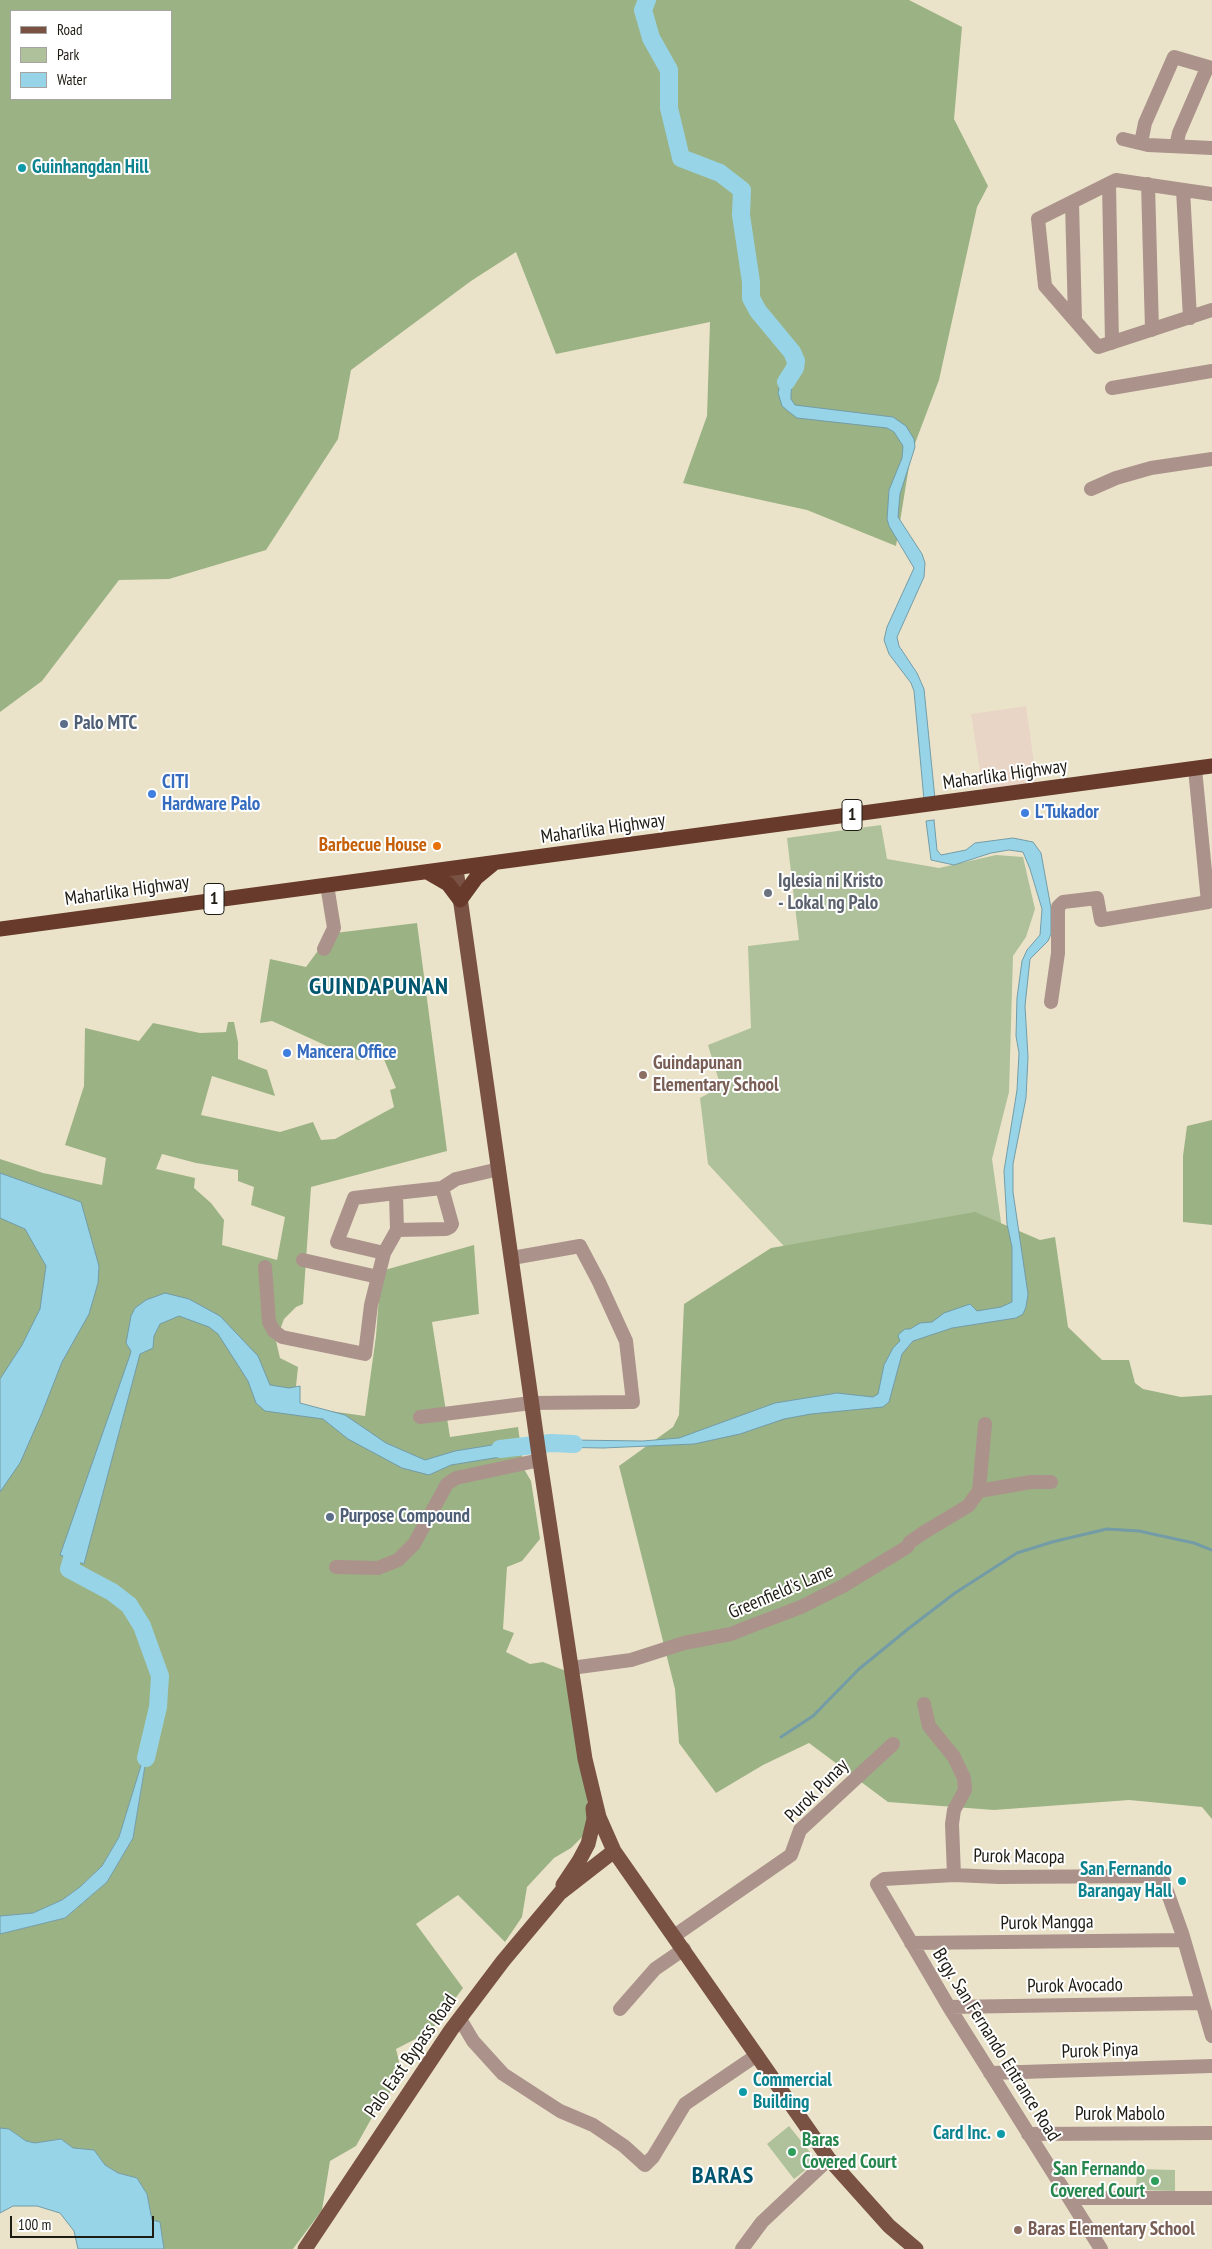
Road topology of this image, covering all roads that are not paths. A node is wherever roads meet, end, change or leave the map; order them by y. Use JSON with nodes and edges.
{"nodes":[{"id":1,"x":1210,"y":68,"type":"edge"},
{"id":2,"x":1123,"y":139,"type":"dead end"},
{"id":3,"x":1141,"y":143,"type":"junction"},
{"id":4,"x":1176,"y":146,"type":"junction"},
{"id":5,"x":1212,"y":148,"type":"edge"},
{"id":6,"x":1109,"y":184,"type":"junction"},
{"id":7,"x":1148,"y":184,"type":"junction"},
{"id":8,"x":1183,"y":190,"type":"junction"},
{"id":9,"x":1212,"y":194,"type":"edge"},
{"id":10,"x":1072,"y":202,"type":"junction"},
{"id":11,"x":1212,"y":310,"type":"edge"},
{"id":12,"x":1190,"y":318,"type":"junction"},
{"id":13,"x":1075,"y":320,"type":"junction"},
{"id":14,"x":1152,"y":330,"type":"junction"},
{"id":15,"x":1112,"y":343,"type":"junction"},
{"id":16,"x":1212,"y":371,"type":"edge"},
{"id":17,"x":1112,"y":388,"type":"dead end"},
{"id":18,"x":1212,"y":459,"type":"edge"},
{"id":19,"x":1091,"y":489,"type":"dead end"},
{"id":20,"x":1212,"y":766,"type":"edge"},
{"id":21,"x":1195,"y":769,"type":"junction"},
{"id":22,"x":493,"y":864,"type":"junction"},
{"id":23,"x":456,"y":869,"type":"junction"},
{"id":24,"x":429,"y":872,"type":"junction"},
{"id":25,"x":327,"y":885,"type":"junction"},
{"id":26,"x":460,"y":900,"type":"junction"},
{"id":27,"x":0,"y":929,"type":"edge"},
{"id":28,"x":324,"y":949,"type":"dead end"},
{"id":29,"x":1051,"y":1002,"type":"dead end"},
{"id":30,"x":499,"y":1169,"type":"junction"},
{"id":31,"x":442,"y":1188,"type":"junction"},
{"id":32,"x":396,"y":1193,"type":"junction"},
{"id":33,"x":397,"y":1230,"type":"junction"},
{"id":34,"x":384,"y":1253,"type":"junction"},
{"id":35,"x":512,"y":1258,"type":"junction"},
{"id":36,"x":303,"y":1260,"type":"dead end"},
{"id":37,"x":265,"y":1267,"type":"dead end"},
{"id":38,"x":378,"y":1277,"type":"junction"},
{"id":39,"x":531,"y":1403,"type":"junction"},
{"id":40,"x":420,"y":1417,"type":"dead end"},
{"id":41,"x":985,"y":1424,"type":"dead end"},
{"id":42,"x":539,"y":1457,"type":"junction"},
{"id":43,"x":1051,"y":1482,"type":"dead end"},
{"id":44,"x":979,"y":1491,"type":"junction"},
{"id":45,"x":336,"y":1567,"type":"dead end"},
{"id":46,"x":571,"y":1668,"type":"junction"},
{"id":47,"x":924,"y":1704,"type":"dead end"},
{"id":48,"x":894,"y":1744,"type":"dead end"},
{"id":49,"x":593,"y":1798,"type":"junction"},
{"id":50,"x":605,"y":1834,"type":"junction"},
{"id":51,"x":588,"y":1844,"type":"junction"},
{"id":52,"x":614,"y":1851,"type":"junction"},
{"id":53,"x":954,"y":1875,"type":"junction"},
{"id":54,"x":877,"y":1884,"type":"joint"},
{"id":55,"x":560,"y":1893,"type":"junction"},
{"id":56,"x":674,"y":1936,"type":"junction"},
{"id":57,"x":1184,"y":1940,"type":"junction"},
{"id":58,"x":911,"y":1943,"type":"junction"},
{"id":59,"x":684,"y":1949,"type":"junction"},
{"id":60,"x":1201,"y":2003,"type":"junction"},
{"id":61,"x":949,"y":2007,"type":"junction"},
{"id":62,"x":620,"y":2009,"type":"dead end"},
{"id":63,"x":460,"y":2018,"type":"junction"},
{"id":64,"x":1212,"y":2036,"type":"edge"},
{"id":65,"x":757,"y":2055,"type":"junction"},
{"id":66,"x":1212,"y":2066,"type":"edge"},
{"id":67,"x":990,"y":2073,"type":"junction"},
{"id":68,"x":1028,"y":2134,"type":"junction"},
{"id":69,"x":1212,"y":2134,"type":"edge"},
{"id":70,"x":829,"y":2159,"type":"junction"},
{"id":71,"x":1070,"y":2198,"type":"junction"},
{"id":72,"x":1212,"y":2198,"type":"edge"},
{"id":73,"x":305,"y":2249,"type":"edge"},
{"id":74,"x":742,"y":2249,"type":"edge"},
{"id":75,"x":916,"y":2249,"type":"edge"},
{"id":76,"x":1101,"y":2249,"type":"edge"}],
"edges":[{"from":1,"to":3,"type":"street"},
{"from":1,"to":4,"type":"street"},
{"from":2,"to":3,"type":"street"},
{"from":3,"to":4,"type":"street"},
{"from":4,"to":5,"type":"street"},
{"from":6,"to":7,"type":"street"},
{"from":6,"to":10,"type":"street"},
{"from":6,"to":15,"type":"street"},
{"from":7,"to":8,"type":"street"},
{"from":7,"to":14,"type":"street"},
{"from":8,"to":9,"type":"street"},
{"from":8,"to":12,"type":"street"},
{"from":10,"to":13,"type":"street"},
{"from":10,"to":13,"type":"street"},
{"from":11,"to":12,"type":"street"},
{"from":12,"to":14,"type":"street"},
{"from":13,"to":15,"type":"street"},
{"from":14,"to":15,"type":"street"},
{"from":16,"to":17,"type":"street"},
{"from":18,"to":19,"type":"street"},
{"from":20,"to":21,"type":"highway","name":"Maharlika Highway","number":"1"},
{"from":21,"to":22,"type":"highway","name":"Maharlika Highway","number":"1"},
{"from":21,"to":29,"type":"street"},
{"from":22,"to":23,"type":"highway","name":"Maharlika Highway","number":"1"},
{"from":22,"to":26,"type":"highway"},
{"from":23,"to":24,"type":"highway","name":"Maharlika Highway","number":"1"},
{"from":23,"to":26,"type":"main road"},
{"from":24,"to":25,"type":"highway","name":"Maharlika Highway","number":"1"},
{"from":24,"to":26,"type":"highway"},
{"from":25,"to":27,"type":"highway","name":"Maharlika Highway","number":"1"},
{"from":25,"to":28,"type":"street"},
{"from":26,"to":30,"type":"main road"},
{"from":30,"to":31,"type":"street"},
{"from":30,"to":35,"type":"main road"},
{"from":31,"to":32,"type":"street"},
{"from":31,"to":33,"type":"street"},
{"from":32,"to":33,"type":"street"},
{"from":32,"to":34,"type":"street"},
{"from":33,"to":34,"type":"street"},
{"from":34,"to":38,"type":"street"},
{"from":35,"to":39,"type":"main road"},
{"from":35,"to":39,"type":"street"},
{"from":36,"to":38,"type":"street"},
{"from":37,"to":38,"type":"street"},
{"from":39,"to":40,"type":"street"},
{"from":39,"to":42,"type":"main road"},
{"from":41,"to":44,"type":"street"},
{"from":42,"to":45,"type":"street"},
{"from":42,"to":46,"type":"main road"},
{"from":43,"to":44,"type":"street"},
{"from":44,"to":46,"type":"street","name":"Greenfield's Lane"},
{"from":46,"to":49,"type":"main road"},
{"from":47,"to":53,"type":"street"},
{"from":48,"to":56,"type":"street","name":"Purok Punay"},
{"from":49,"to":50,"type":"main road"},
{"from":49,"to":51,"type":"main road","name":"Palo East Bypass Road"},
{"from":50,"to":51,"type":"main road","name":"Palo East Bypass Road"},
{"from":50,"to":52,"type":"main road"},
{"from":51,"to":55,"type":"main road","name":"Palo East Bypass Road"},
{"from":52,"to":55,"type":"main road","name":"Palo East Bypass Road"},
{"from":52,"to":56,"type":"main road"},
{"from":53,"to":54,"type":"street","name":"Purok Macopa"},
{"from":53,"to":57,"type":"street","name":"Purok Macopa"},
{"from":54,"to":58,"type":"street","name":"Brgy. San Fernando Entrance Road"},
{"from":55,"to":63,"type":"main road","name":"Palo East Bypass Road"},
{"from":56,"to":59,"type":"main road"},
{"from":57,"to":58,"type":"street","name":"Purok Mangga"},
{"from":57,"to":60,"type":"street"},
{"from":58,"to":61,"type":"street","name":"Brgy. San Fernando Entrance Road"},
{"from":59,"to":62,"type":"street"},
{"from":59,"to":65,"type":"main road"},
{"from":60,"to":61,"type":"street","name":"Purok Avocado"},
{"from":60,"to":64,"type":"street"},
{"from":61,"to":67,"type":"street","name":"Brgy. San Fernando Entrance Road"},
{"from":63,"to":65,"type":"street"},
{"from":63,"to":73,"type":"main road","name":"Palo East Bypass Road"},
{"from":65,"to":70,"type":"main road"},
{"from":66,"to":67,"type":"street","name":"Purok Pinya"},
{"from":67,"to":68,"type":"street","name":"Brgy. San Fernando Entrance Road"},
{"from":68,"to":69,"type":"street","name":"Purok Mabolo"},
{"from":68,"to":71,"type":"street","name":"Brgy. San Fernando Entrance Road"},
{"from":70,"to":74,"type":"street"},
{"from":70,"to":75,"type":"main road"},
{"from":71,"to":72,"type":"street"},
{"from":71,"to":76,"type":"street","name":"Brgy. San Fernando Entrance Road"}]}
